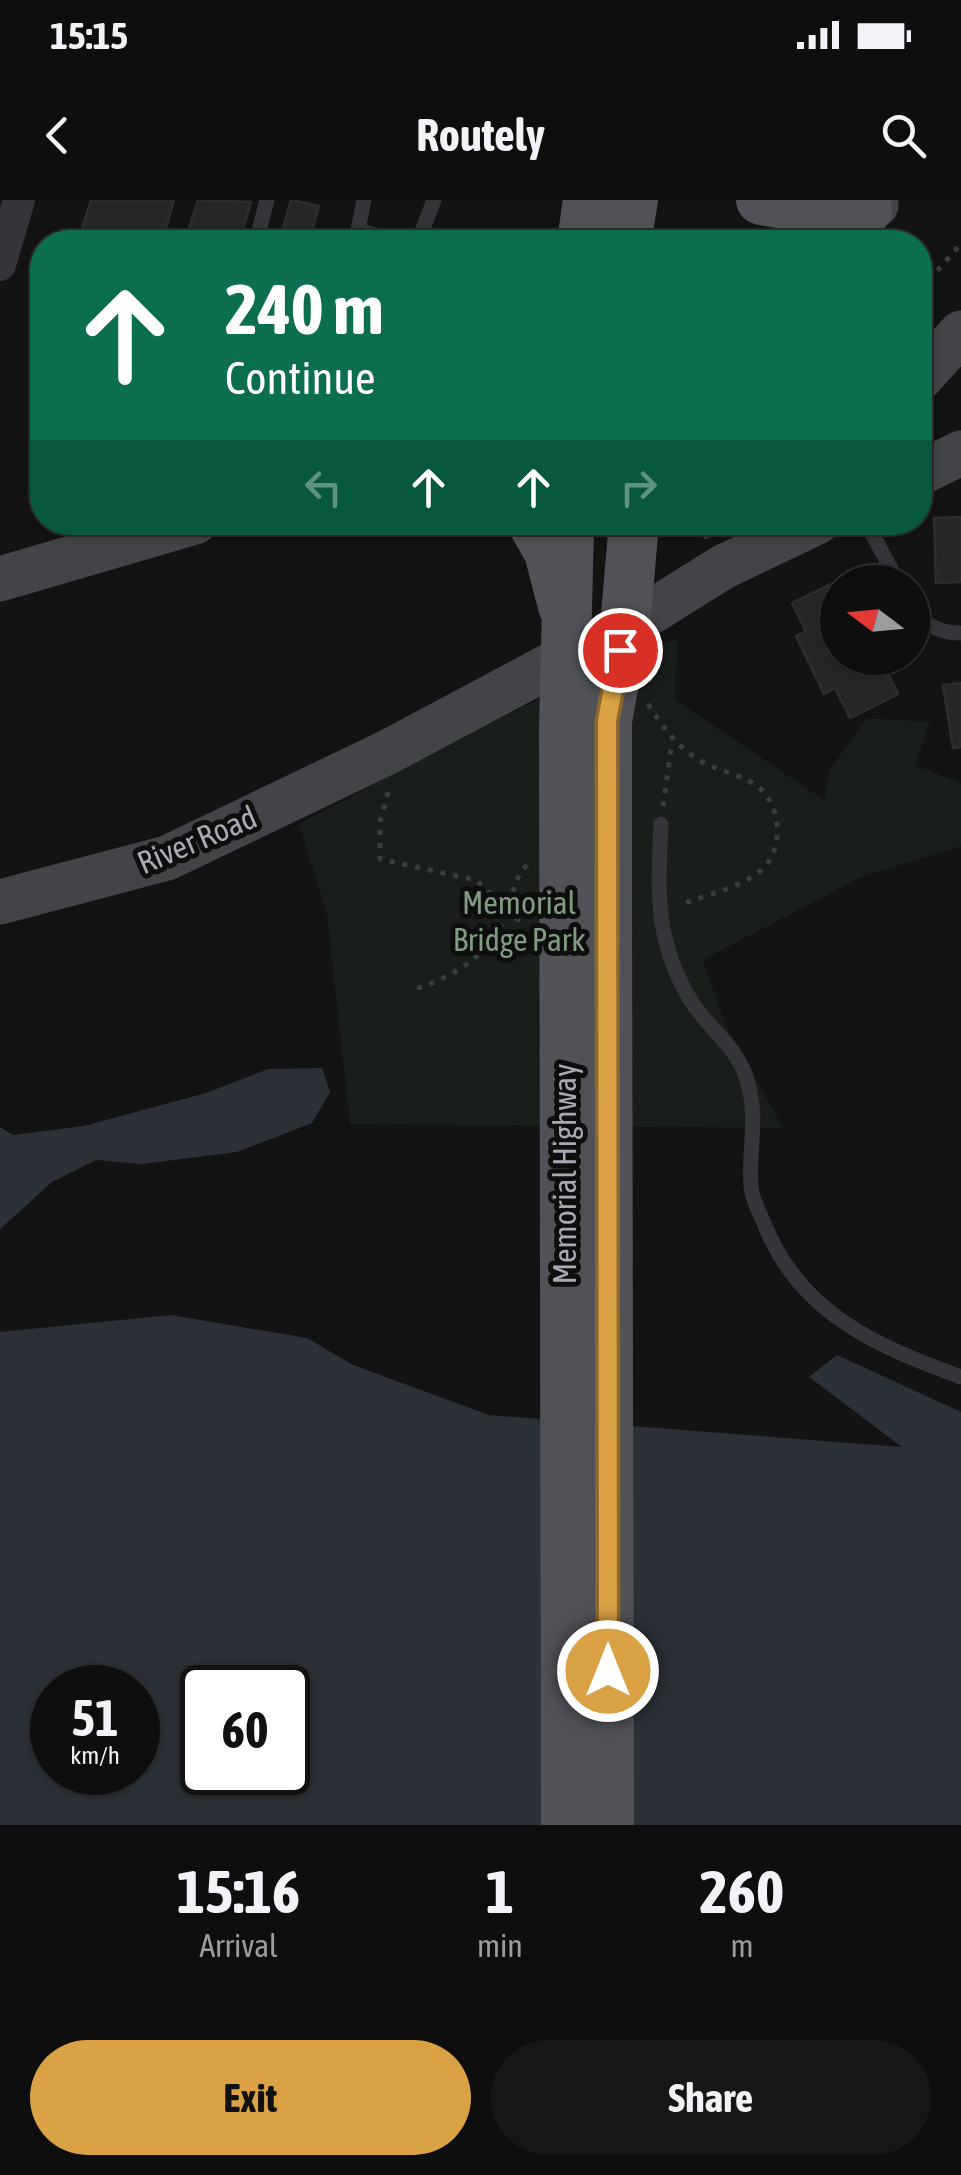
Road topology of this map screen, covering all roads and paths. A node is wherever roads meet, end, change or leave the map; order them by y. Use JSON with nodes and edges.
{"nodes":[{"id":1,"x":18,"y":200,"type":"edge"},
{"id":2,"x":267,"y":200,"type":"edge"},
{"id":3,"x":364,"y":200,"type":"edge"},
{"id":4,"x":434,"y":200,"type":"edge"},
{"id":5,"x":588,"y":200,"type":"edge"},
{"id":6,"x":633,"y":200,"type":"edge"},
{"id":7,"x":761,"y":200,"type":"edge"},
{"id":8,"x":877,"y":205,"type":"edge"},
{"id":9,"x":259,"y":230,"type":"edge"},
{"id":10,"x":358,"y":230,"type":"edge"},
{"id":11,"x":423,"y":230,"type":"edge"},
{"id":12,"x":584,"y":230,"type":"edge"},
{"id":13,"x":628,"y":230,"type":"edge"},
{"id":14,"x":828,"y":230,"type":"edge"},
{"id":15,"x":961,"y":244,"type":"edge"},
{"id":16,"x":0,"y":264,"type":"edge"},
{"id":17,"x":932,"y":277,"type":"edge"},
{"id":18,"x":961,"y":333,"type":"edge"},
{"id":19,"x":932,"y":365,"type":"edge"},
{"id":20,"x":961,"y":453,"type":"edge"},
{"id":21,"x":932,"y":467,"type":"edge"},
{"id":22,"x":151,"y":535,"type":"edge"},
{"id":23,"x":585,"y":535,"type":"edge"},
{"id":24,"x":591,"y":535,"type":"edge"},
{"id":25,"x":791,"y":535,"type":"edge"},
{"id":26,"x":873,"y":535,"type":"edge"},
{"id":27,"x":889,"y":565,"type":"edge"},
{"id":28,"x":0,"y":579,"type":"edge"},
{"id":29,"x":930,"y":624,"type":"edge"},
{"id":30,"x":961,"y":633,"type":"edge"},
{"id":31,"x":672,"y":741,"type":"dead end"},
{"id":32,"x":661,"y":824,"type":"joint"},
{"id":33,"x":536,"y":860,"type":"dead end"},
{"id":34,"x":0,"y":902,"type":"edge"},
{"id":35,"x":416,"y":988,"type":"dead end"},
{"id":36,"x":961,"y":1377,"type":"edge"},
{"id":37,"x":566,"y":1825,"type":"edge"},
{"id":38,"x":608,"y":1825,"type":"edge"}],
"edges":[{"from":1,"to":16,"type":"street"},
{"from":2,"to":9,"type":"lane"},
{"from":3,"to":10,"type":"lane"},
{"from":4,"to":11,"type":"lane"},
{"from":5,"to":12,"type":"main road"},
{"from":6,"to":13,"type":"main road"},
{"from":7,"to":8,"type":"main road"},
{"from":8,"to":14,"type":"main road"},
{"from":15,"to":17,"type":"path"},
{"from":18,"to":19,"type":"main road"},
{"from":20,"to":21,"type":"main road"},
{"from":22,"to":28,"type":"main road"},
{"from":23,"to":37,"type":"main road","name":"Memorial Highway","bridge":true},
{"from":24,"to":38,"type":"main road","name":"Memorial Highway","bridge":true},
{"from":25,"to":34,"type":"main road","name":"River Road"},
{"from":26,"to":27,"type":"lane"},
{"from":29,"to":30,"type":"lane"},
{"from":31,"to":32,"type":"path"},
{"from":32,"to":36,"type":"lane"},
{"from":33,"to":35,"type":"path"}]}
